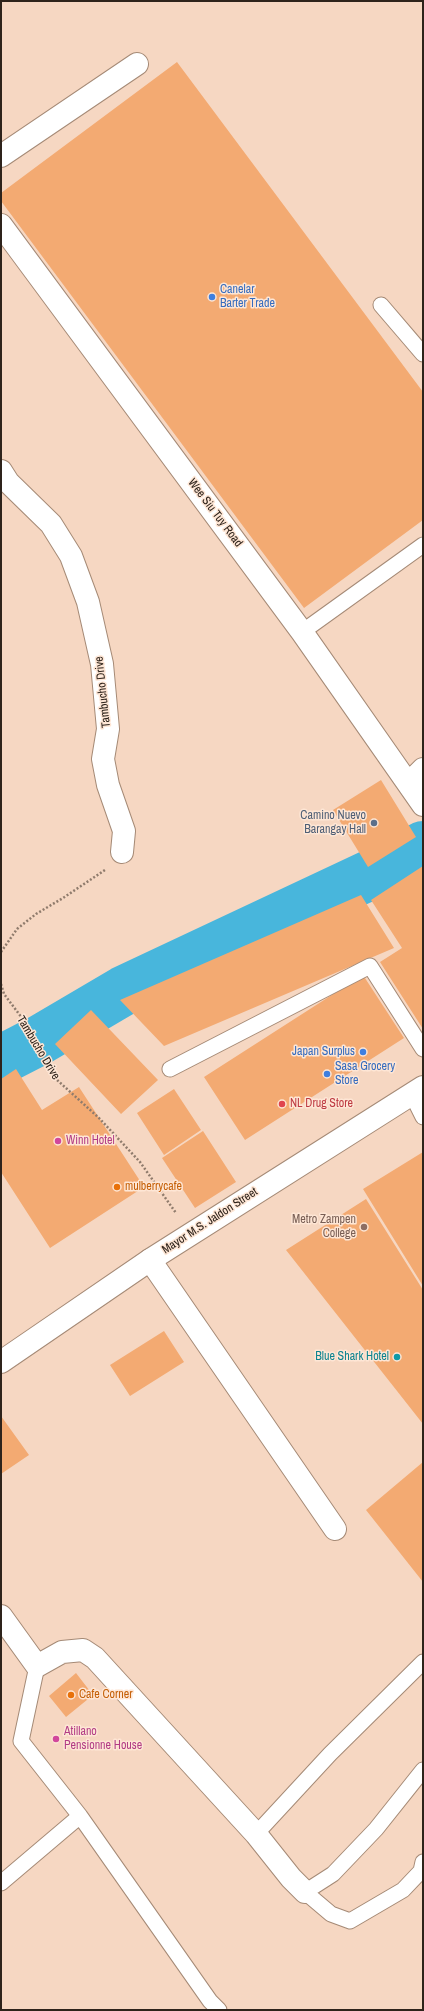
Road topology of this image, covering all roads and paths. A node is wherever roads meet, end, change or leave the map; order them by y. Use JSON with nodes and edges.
{"nodes":[{"id":1,"x":137,"y":64,"type":"dead end"},
{"id":2,"x":1,"y":156,"type":"edge"},
{"id":3,"x":1,"y":225,"type":"edge"},
{"id":4,"x":381,"y":305,"type":"dead end"},
{"id":5,"x":423,"y":354,"type":"edge"},
{"id":6,"x":1,"y":471,"type":"edge"},
{"id":7,"x":423,"y":545,"type":"edge"},
{"id":8,"x":302,"y":632,"type":"junction"},
{"id":9,"x":416,"y":776,"type":"edge"},
{"id":10,"x":423,"y":806,"type":"edge"},
{"id":11,"x":122,"y":852,"type":"joint"},
{"id":12,"x":1,"y":952,"type":"edge"},
{"id":13,"x":1,"y":984,"type":"edge"},
{"id":14,"x":423,"y":1049,"type":"edge"},
{"id":15,"x":170,"y":1069,"type":"dead end"},
{"id":16,"x":417,"y":1090,"type":"edge"},
{"id":17,"x":423,"y":1117,"type":"edge"},
{"id":18,"x":191,"y":1234,"type":"junction"},
{"id":19,"x":150,"y":1260,"type":"junction"},
{"id":20,"x":1,"y":1362,"type":"edge"},
{"id":21,"x":335,"y":1529,"type":"dead end"},
{"id":22,"x":1,"y":1616,"type":"edge"},
{"id":23,"x":423,"y":1662,"type":"edge"},
{"id":24,"x":37,"y":1666,"type":"junction"},
{"id":25,"x":423,"y":1770,"type":"edge"},
{"id":26,"x":80,"y":1816,"type":"junction"},
{"id":27,"x":256,"y":1834,"type":"junction"},
{"id":28,"x":423,"y":1862,"type":"edge"},
{"id":29,"x":1,"y":1883,"type":"edge"},
{"id":30,"x":306,"y":1892,"type":"junction"},
{"id":31,"x":219,"y":2010,"type":"edge"}],
"edges":[{"from":1,"to":2,"type":"street"},
{"from":3,"to":8,"type":"street","name":"Wee Siu Tuy Road"},
{"from":4,"to":5,"type":"lane"},
{"from":6,"to":11,"type":"street","name":"Tambucho Drive"},
{"from":7,"to":8,"type":"lane"},
{"from":8,"to":9,"type":"street","name":"Wee Siu Tuy Road"},
{"from":9,"to":10,"type":"street","name":"Wee Siu Tuy Road"},
{"from":11,"to":12,"type":"path"},
{"from":13,"to":18,"type":"path","name":"Tambucho Drive"},
{"from":14,"to":15,"type":"lane"},
{"from":16,"to":17,"type":"lane"},
{"from":16,"to":18,"type":"street","name":"Mayor M.S. Jaldon Street"},
{"from":18,"to":19,"type":"street","name":"Mayor M.S. Jaldon Street"},
{"from":19,"to":20,"type":"street","name":"Mayor M.S. Jaldon Street"},
{"from":19,"to":21,"type":"street"},
{"from":22,"to":24,"type":"street"},
{"from":23,"to":27,"type":"lane"},
{"from":24,"to":26,"type":"lane"},
{"from":24,"to":27,"type":"street"},
{"from":25,"to":30,"type":"lane"},
{"from":26,"to":29,"type":"lane"},
{"from":26,"to":31,"type":"lane"},
{"from":27,"to":30,"type":"street"},
{"from":28,"to":30,"type":"lane"}]}
